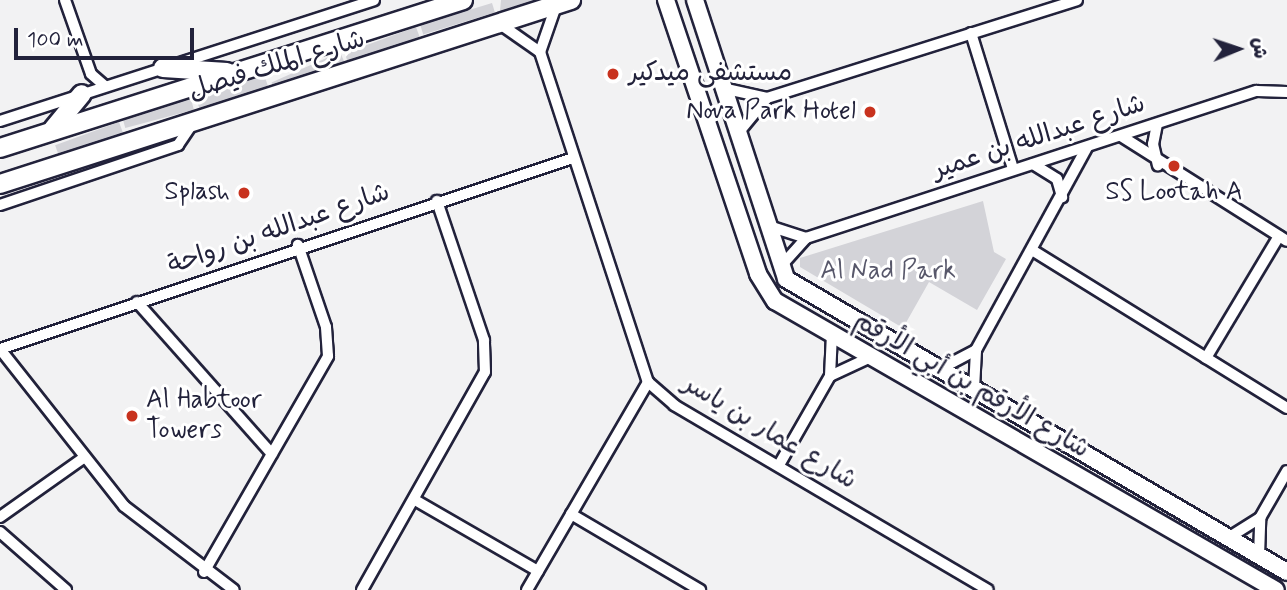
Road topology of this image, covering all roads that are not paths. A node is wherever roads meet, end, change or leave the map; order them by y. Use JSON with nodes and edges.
{"nodes":[{"id":1,"x":65,"y":0,"type":"edge"},
{"id":2,"x":463,"y":0,"type":"edge"},
{"id":3,"x":666,"y":0,"type":"edge"},
{"id":4,"x":695,"y":0,"type":"edge"},
{"id":5,"x":1077,"y":0,"type":"edge"},
{"id":6,"x":369,"y":1,"type":"edge"},
{"id":7,"x":564,"y":2,"type":"edge"},
{"id":8,"x":500,"y":24,"type":"junction"},
{"id":9,"x":971,"y":33,"type":"junction"},
{"id":10,"x":681,"y":34,"type":"junction"},
{"id":11,"x":540,"y":52,"type":"junction"},
{"id":12,"x":163,"y":68,"type":"junction"},
{"id":13,"x":237,"y":73,"type":"junction"},
{"id":14,"x":105,"y":86,"type":"junction"},
{"id":15,"x":722,"y":88,"type":"junction"},
{"id":16,"x":1287,"y":92,"type":"edge"},
{"id":17,"x":82,"y":94,"type":"junction"},
{"id":18,"x":767,"y":98,"type":"junction"},
{"id":19,"x":195,"y":119,"type":"junction"},
{"id":20,"x":0,"y":121,"type":"edge"},
{"id":21,"x":1157,"y":124,"type":"junction"},
{"id":22,"x":52,"y":130,"type":"junction"},
{"id":23,"x":737,"y":135,"type":"junction"},
{"id":24,"x":1121,"y":136,"type":"junction"},
{"id":25,"x":716,"y":141,"type":"junction"},
{"id":26,"x":1087,"y":147,"type":"junction"},
{"id":27,"x":0,"y":148,"type":"edge"},
{"id":28,"x":573,"y":158,"type":"junction"},
{"id":29,"x":1033,"y":164,"type":"junction"},
{"id":30,"x":1158,"y":165,"type":"junction"},
{"id":31,"x":1013,"y":169,"type":"junction"},
{"id":32,"x":0,"y":184,"type":"edge"},
{"id":33,"x":1062,"y":197,"type":"junction"},
{"id":34,"x":437,"y":201,"type":"junction"},
{"id":35,"x":0,"y":205,"type":"edge"},
{"id":36,"x":761,"y":214,"type":"junction"},
{"id":37,"x":806,"y":238,"type":"junction"},
{"id":38,"x":1283,"y":238,"type":"edge"},
{"id":39,"x":298,"y":245,"type":"junction"},
{"id":40,"x":1032,"y":250,"type":"junction"},
{"id":41,"x":780,"y":270,"type":"junction"},
{"id":42,"x":137,"y":302,"type":"junction"},
{"id":43,"x":832,"y":333,"type":"junction"},
{"id":44,"x":0,"y":349,"type":"edge"},
{"id":45,"x":976,"y":350,"type":"junction"},
{"id":46,"x":872,"y":357,"type":"junction"},
{"id":47,"x":1206,"y":358,"type":"junction"},
{"id":48,"x":940,"y":369,"type":"junction"},
{"id":49,"x":830,"y":376,"type":"junction"},
{"id":50,"x":648,"y":382,"type":"junction"},
{"id":51,"x":974,"y":389,"type":"junction"},
{"id":52,"x":1287,"y":408,"type":"edge"},
{"id":53,"x":272,"y":454,"type":"junction"},
{"id":54,"x":82,"y":459,"type":"junction"},
{"id":55,"x":779,"y":466,"type":"junction"},
{"id":56,"x":1287,"y":471,"type":"edge"},
{"id":57,"x":415,"y":500,"type":"junction"},
{"id":58,"x":571,"y":514,"type":"junction"},
{"id":59,"x":0,"y":517,"type":"edge"},
{"id":60,"x":1260,"y":517,"type":"junction"},
{"id":61,"x":0,"y":532,"type":"edge"},
{"id":62,"x":1228,"y":538,"type":"junction"},
{"id":63,"x":1259,"y":556,"type":"junction"},
{"id":64,"x":538,"y":570,"type":"junction"},
{"id":65,"x":204,"y":572,"type":"junction"},
{"id":66,"x":1287,"y":572,"type":"edge"},
{"id":67,"x":66,"y":590,"type":"edge"},
{"id":68,"x":234,"y":590,"type":"edge"},
{"id":69,"x":362,"y":590,"type":"edge"},
{"id":70,"x":527,"y":590,"type":"edge"},
{"id":71,"x":699,"y":590,"type":"edge"},
{"id":72,"x":988,"y":590,"type":"edge"},
{"id":73,"x":1276,"y":590,"type":"edge"}],
"edges":[{"from":1,"to":14,"type":"street"},
{"from":2,"to":13,"type":"main road","name":"شارع الملك فيصل"},
{"from":3,"to":10,"type":"street","name":"شارع الأرقم بن أبي الأرقم"},
{"from":4,"to":15,"type":"street","name":"شارع الأرقم بن أبي الأرقم"},
{"from":5,"to":9,"type":"street"},
{"from":6,"to":12,"type":"street","name":"شارع الملك فيصل"},
{"from":7,"to":8,"type":"main road","name":"شارع الملك فيصل"},
{"from":7,"to":11,"type":"street"},
{"from":8,"to":11,"type":"street"},
{"from":8,"to":19,"type":"main road","name":"شارع الملك فيصل"},
{"from":9,"to":18,"type":"street"},
{"from":9,"to":31,"type":"street"},
{"from":10,"to":15,"type":"street"},
{"from":10,"to":25,"type":"street","name":"شارع الأرقم بن أبي الأرقم"},
{"from":11,"to":28,"type":"street","name":"شارع عمار بن ياسر"},
{"from":12,"to":13,"type":"main road"},
{"from":12,"to":14,"type":"street","name":"شارع الملك فيصل"},
{"from":13,"to":22,"type":"main road","name":"شارع الملك فيصل"},
{"from":14,"to":17,"type":"street","name":"شارع الملك فيصل"},
{"from":15,"to":18,"type":"street"},
{"from":15,"to":23,"type":"street","name":"شارع الأرقم بن أبي الأرقم"},
{"from":16,"to":21,"type":"street","name":"شارع عبدالله بن عمير"},
{"from":17,"to":20,"type":"street","name":"شارع الملك فيصل"},
{"from":17,"to":22,"type":"main road"},
{"from":18,"to":23,"type":"street"},
{"from":19,"to":32,"type":"main road","name":"شارع الملك فيصل"},
{"from":19,"to":35,"type":"street"},
{"from":21,"to":24,"type":"street","name":"شارع عبدالله بن عمير"},
{"from":21,"to":30,"type":"street"},
{"from":22,"to":27,"type":"main road","name":"شارع الملك فيصل"},
{"from":23,"to":36,"type":"street","name":"شارع الأرقم بن أبي الأرقم"},
{"from":24,"to":26,"type":"street","name":"شارع عبدالله بن عمير"},
{"from":24,"to":30,"type":"street"},
{"from":25,"to":36,"type":"street"},
{"from":25,"to":43,"type":"street","name":"شارع الأرقم بن أبي الأرقم"},
{"from":26,"to":29,"type":"street","name":"شارع عبدالله بن عمير"},
{"from":26,"to":33,"type":"street"},
{"from":28,"to":34,"type":"street","name":"شارع عبدالله بن رواحة"},
{"from":28,"to":50,"type":"street","name":"شارع عمار بن ياسر"},
{"from":29,"to":31,"type":"street","name":"شارع عبدالله بن عمير"},
{"from":29,"to":33,"type":"street"},
{"from":30,"to":38,"type":"street"},
{"from":31,"to":37,"type":"street","name":"شارع عبدالله بن عمير"},
{"from":33,"to":40,"type":"street"},
{"from":34,"to":39,"type":"street","name":"شارع عبدالله بن رواحة"},
{"from":34,"to":57,"type":"street"},
{"from":36,"to":37,"type":"street"},
{"from":36,"to":41,"type":"street","name":"شارع الأرقم بن أبي الأرقم"},
{"from":37,"to":41,"type":"street"},
{"from":38,"to":47,"type":"street"},
{"from":39,"to":42,"type":"street","name":"شارع عبدالله بن رواحة"},
{"from":39,"to":53,"type":"street"},
{"from":40,"to":45,"type":"street"},
{"from":40,"to":47,"type":"street"},
{"from":41,"to":48,"type":"street","name":"شارع الأرقم بن أبي الأرقم"},
{"from":42,"to":44,"type":"street","name":"شارع عبدالله بن رواحة"},
{"from":42,"to":53,"type":"street"},
{"from":43,"to":46,"type":"street","name":"شارع الأرقم بن أبي الأرقم"},
{"from":43,"to":49,"type":"street"},
{"from":44,"to":54,"type":"street"},
{"from":45,"to":48,"type":"street"},
{"from":45,"to":51,"type":"street"},
{"from":46,"to":49,"type":"street"},
{"from":46,"to":73,"type":"street","name":"شارع الأرقم بن أبي الأرقم"},
{"from":47,"to":52,"type":"street"},
{"from":48,"to":51,"type":"street","name":"شارع الأرقم بن أبي الأرقم"},
{"from":49,"to":55,"type":"street"},
{"from":50,"to":55,"type":"street","name":"شارع عمار بن ياسر"},
{"from":50,"to":58,"type":"street"},
{"from":51,"to":62,"type":"street","name":"شارع الأرقم بن أبي الأرقم"},
{"from":53,"to":65,"type":"street"},
{"from":54,"to":59,"type":"street"},
{"from":54,"to":65,"type":"street"},
{"from":55,"to":72,"type":"street","name":"شارع عمار بن ياسر"},
{"from":56,"to":60,"type":"street"},
{"from":57,"to":64,"type":"street"},
{"from":57,"to":69,"type":"street"},
{"from":58,"to":64,"type":"street"},
{"from":58,"to":71,"type":"street"},
{"from":60,"to":62,"type":"street"},
{"from":60,"to":63,"type":"street"},
{"from":61,"to":67,"type":"street"},
{"from":62,"to":63,"type":"street","name":"شارع الأرقم بن أبي الأرقم"},
{"from":63,"to":66,"type":"street","name":"شارع الأرقم بن أبي الأرقم"},
{"from":64,"to":70,"type":"street"},
{"from":65,"to":68,"type":"street"}]}
